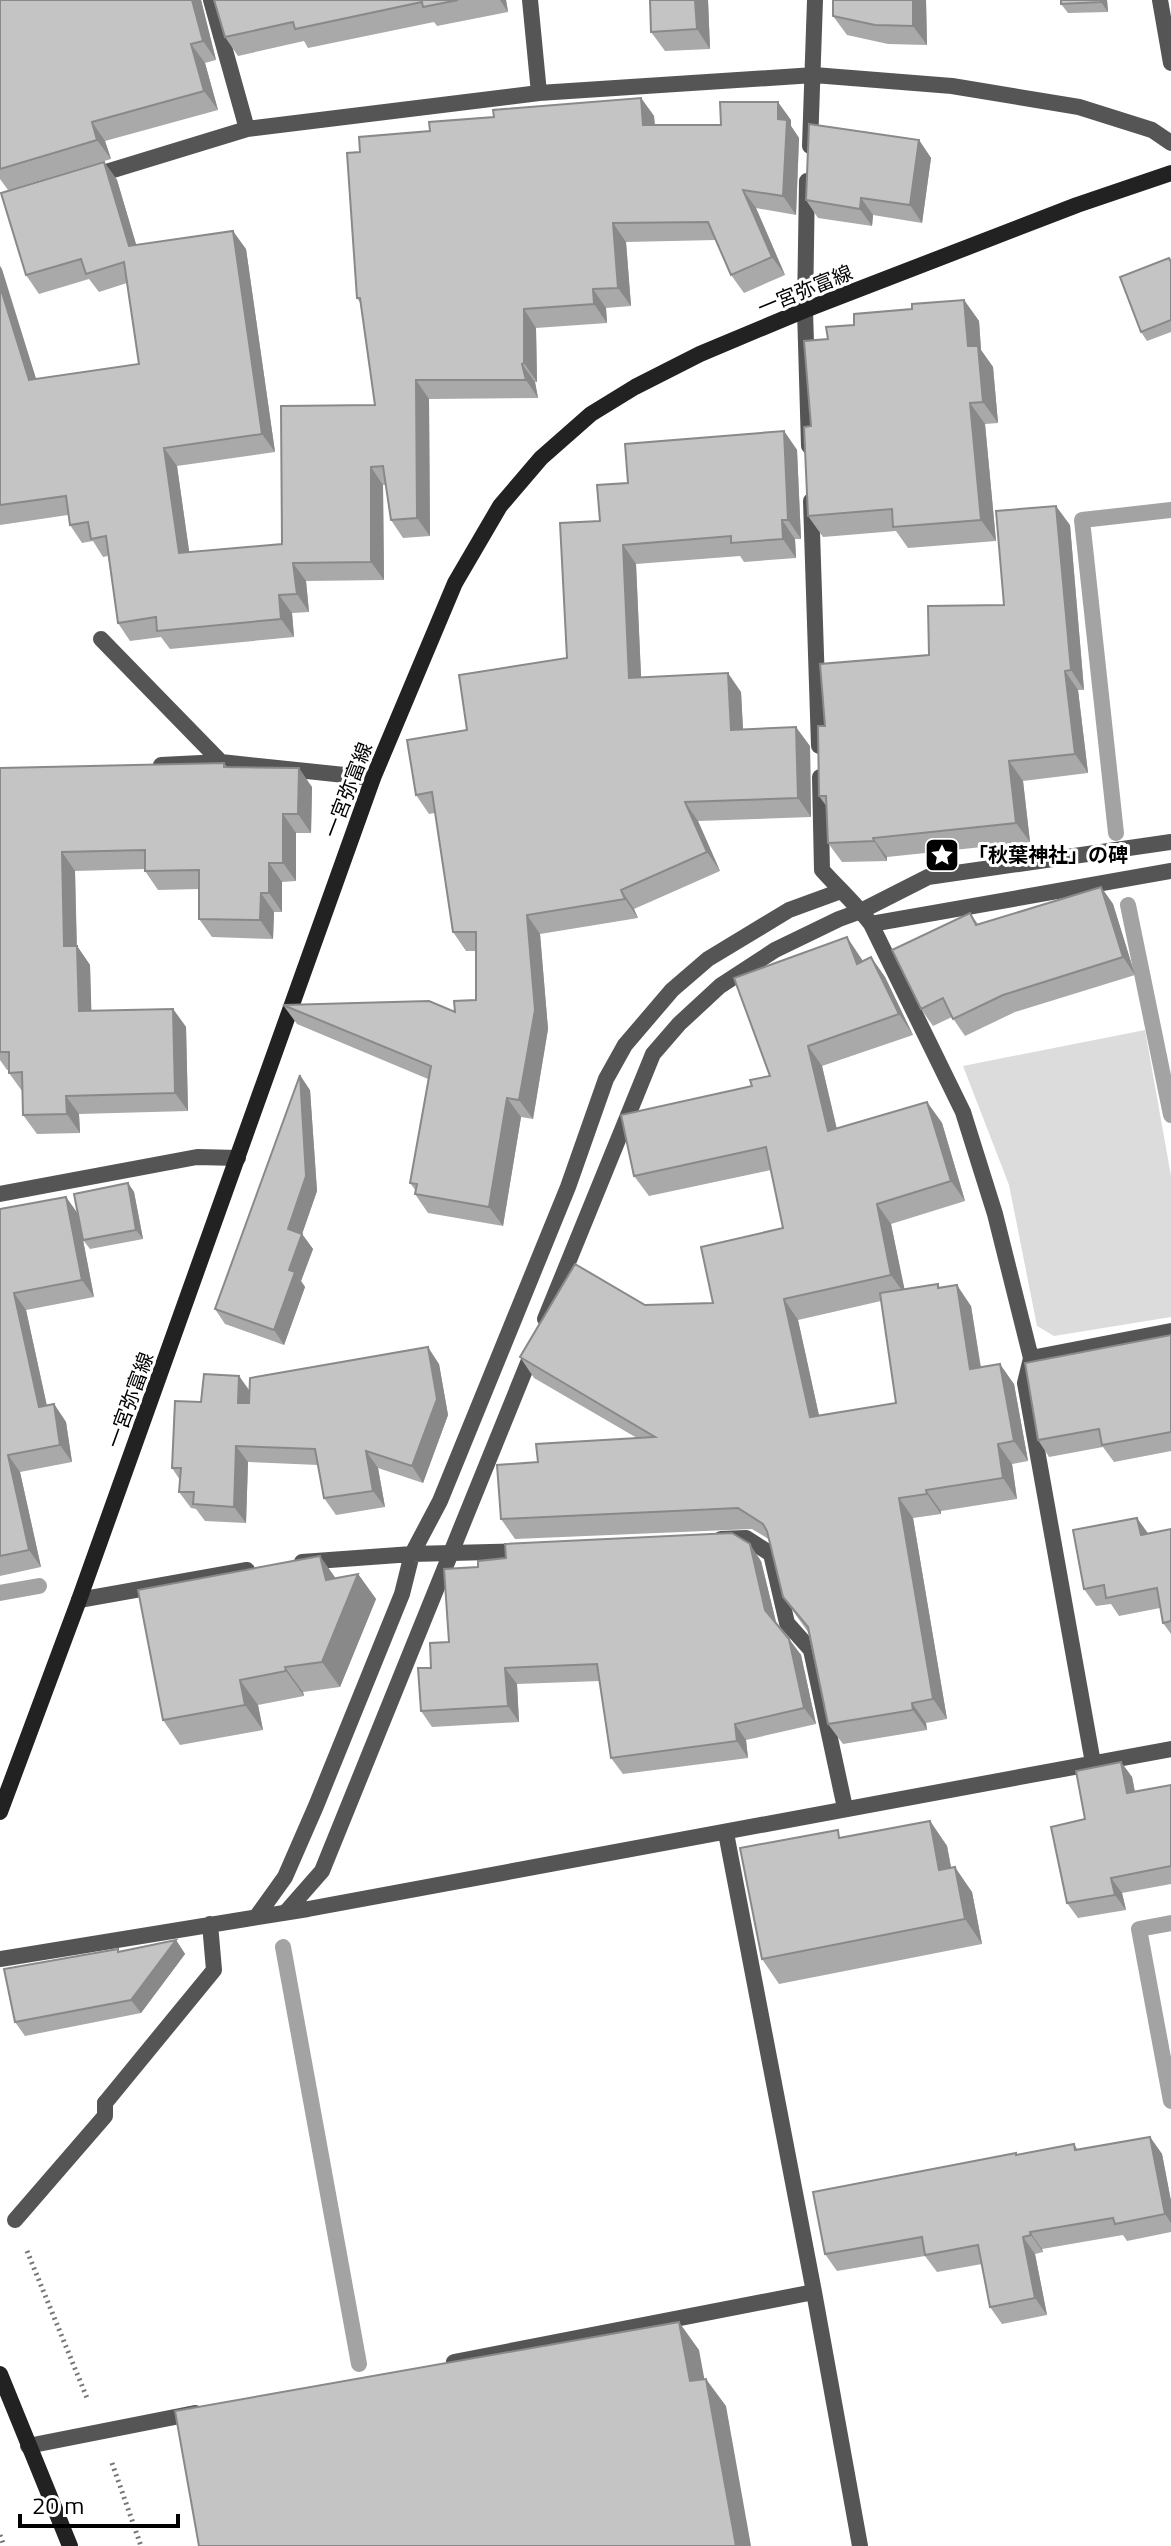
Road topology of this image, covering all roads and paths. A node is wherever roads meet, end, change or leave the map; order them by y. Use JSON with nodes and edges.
{"nodes":[{"id":1,"x":211,"y":0,"type":"edge"},
{"id":2,"x":530,"y":0,"type":"edge"},
{"id":3,"x":815,"y":0,"type":"edge"},
{"id":4,"x":1160,"y":0,"type":"edge"},
{"id":5,"x":1171,"y":63,"type":"edge"},
{"id":6,"x":814,"y":75,"type":"junction"},
{"id":7,"x":539,"y":93,"type":"junction"},
{"id":8,"x":247,"y":129,"type":"junction"},
{"id":9,"x":1171,"y":143,"type":"edge"},
{"id":10,"x":1171,"y":173,"type":"edge"},
{"id":11,"x":73,"y":182,"type":"edge"},
{"id":12,"x":805,"y":310,"type":"junction"},
{"id":13,"x":101,"y":639,"type":"dead end"},
{"id":14,"x":221,"y":762,"type":"junction"},
{"id":15,"x":143,"y":766,"type":"edge"},
{"id":16,"x":373,"y":778,"type":"junction"},
{"id":17,"x":1171,"y":842,"type":"edge"},
{"id":18,"x":1171,"y":871,"type":"edge"},
{"id":19,"x":841,"y":891,"type":"junction"},
{"id":20,"x":866,"y":918,"type":"junction"},
{"id":21,"x":238,"y":1158,"type":"junction"},
{"id":22,"x":0,"y":1194,"type":"edge"},
{"id":23,"x":1171,"y":1331,"type":"edge"},
{"id":24,"x":1031,"y":1358,"type":"junction"},
{"id":25,"x":702,"y":1540,"type":"edge"},
{"id":26,"x":540,"y":1550,"type":"edge"},
{"id":27,"x":451,"y":1553,"type":"junction"},
{"id":28,"x":412,"y":1554,"type":"junction"},
{"id":29,"x":289,"y":1564,"type":"edge"},
{"id":30,"x":260,"y":1569,"type":"edge"},
{"id":31,"x":79,"y":1600,"type":"junction"},
{"id":32,"x":1171,"y":1749,"type":"edge"},
{"id":33,"x":1093,"y":1763,"type":"junction"},
{"id":34,"x":845,"y":1808,"type":"junction"},
{"id":35,"x":0,"y":1812,"type":"edge"},
{"id":36,"x":726,"y":1833,"type":"junction"},
{"id":37,"x":286,"y":1912,"type":"junction"},
{"id":38,"x":257,"y":1916,"type":"junction"},
{"id":39,"x":210,"y":1924,"type":"junction"},
{"id":40,"x":0,"y":1959,"type":"edge"},
{"id":41,"x":15,"y":2220,"type":"joint"},
{"id":42,"x":814,"y":2292,"type":"junction"},
{"id":43,"x":442,"y":2365,"type":"edge"},
{"id":44,"x":0,"y":2374,"type":"edge"},
{"id":45,"x":209,"y":2410,"type":"edge"},
{"id":46,"x":101,"y":2432,"type":"junction"},
{"id":47,"x":28,"y":2446,"type":"junction"},
{"id":48,"x":0,"y":2535,"type":"edge"},
{"id":49,"x":4,"y":2546,"type":"edge"},
{"id":50,"x":70,"y":2546,"type":"edge"},
{"id":51,"x":141,"y":2546,"type":"edge"},
{"id":52,"x":860,"y":2546,"type":"edge"}],
"edges":[{"from":1,"to":8,"type":"street"},
{"from":2,"to":7,"type":"street"},
{"from":3,"to":6,"type":"street"},
{"from":4,"to":5,"type":"street"},
{"from":6,"to":7,"type":"street"},
{"from":6,"to":9,"type":"street"},
{"from":6,"to":12,"type":"street"},
{"from":7,"to":8,"type":"street"},
{"from":8,"to":11,"type":"street"},
{"from":10,"to":12,"type":"main road","name":"一宮弥富線"},
{"from":12,"to":16,"type":"main road","name":"一宮弥富線"},
{"from":12,"to":19,"type":"street"},
{"from":13,"to":14,"type":"street"},
{"from":14,"to":15,"type":"street"},
{"from":14,"to":16,"type":"street"},
{"from":16,"to":21,"type":"main road","name":"一宮弥富線"},
{"from":17,"to":20,"type":"street"},
{"from":18,"to":20,"type":"street"},
{"from":19,"to":20,"type":"street"},
{"from":19,"to":28,"type":"street"},
{"from":20,"to":24,"type":"street"},
{"from":20,"to":27,"type":"street"},
{"from":21,"to":22,"type":"street"},
{"from":21,"to":31,"type":"main road","name":"一宮弥富線"},
{"from":23,"to":24,"type":"street"},
{"from":24,"to":33,"type":"street"},
{"from":25,"to":34,"type":"street"},
{"from":26,"to":27,"type":"street"},
{"from":27,"to":28,"type":"street"},
{"from":27,"to":37,"type":"street"},
{"from":28,"to":29,"type":"street"},
{"from":28,"to":38,"type":"street"},
{"from":30,"to":31,"type":"street"},
{"from":31,"to":35,"type":"main road","name":"一宮弥富線"},
{"from":32,"to":33,"type":"street"},
{"from":33,"to":34,"type":"street"},
{"from":34,"to":36,"type":"street"},
{"from":36,"to":37,"type":"street"},
{"from":36,"to":42,"type":"street"},
{"from":37,"to":38,"type":"street"},
{"from":38,"to":39,"type":"street"},
{"from":39,"to":40,"type":"street"},
{"from":39,"to":41,"type":"street"},
{"from":41,"to":46,"type":"path"},
{"from":42,"to":43,"type":"street"},
{"from":42,"to":52,"type":"street"},
{"from":44,"to":47,"type":"main road"},
{"from":45,"to":46,"type":"street"},
{"from":46,"to":47,"type":"street"},
{"from":46,"to":51,"type":"path"},
{"from":47,"to":50,"type":"main road"},
{"from":48,"to":49,"type":"path"}]}
